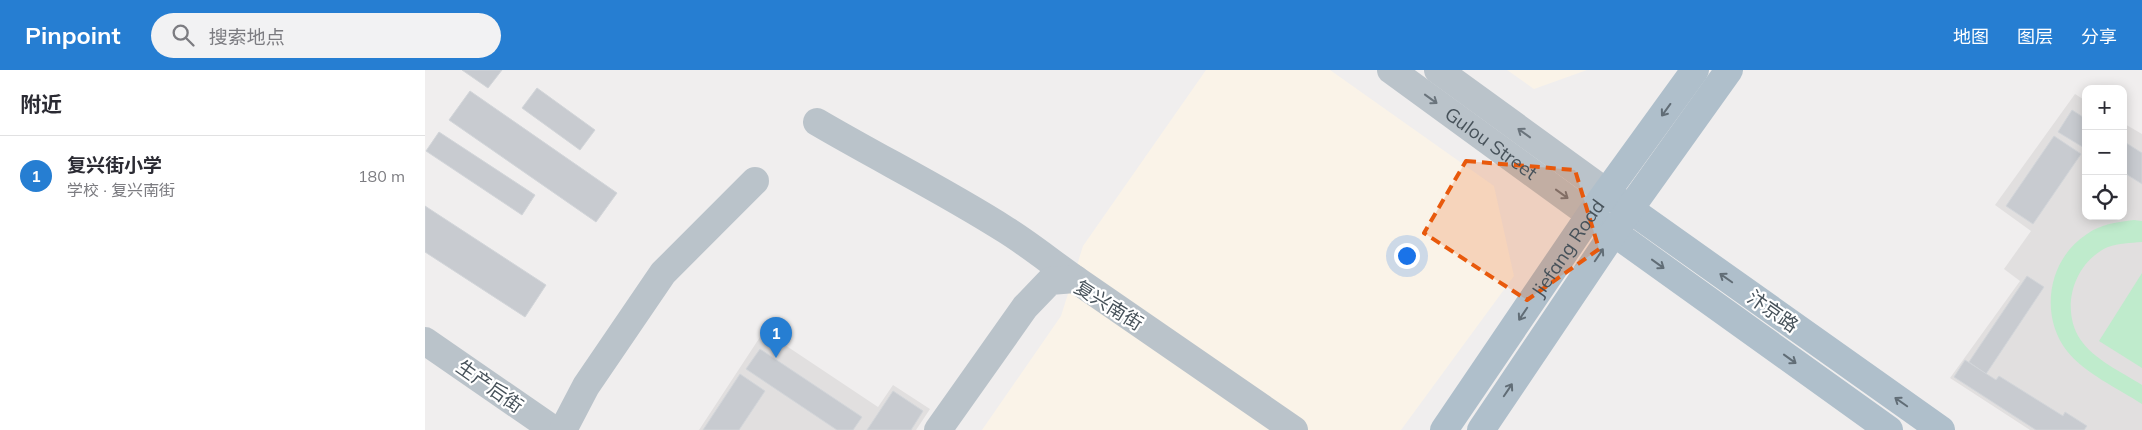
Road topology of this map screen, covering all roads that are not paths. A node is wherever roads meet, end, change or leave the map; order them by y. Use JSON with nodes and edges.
{"nodes":[{"id":1,"x":1391,"y":70,"type":"edge"},
{"id":2,"x":1438,"y":70,"type":"edge"},
{"id":3,"x":1695,"y":70,"type":"edge"},
{"id":4,"x":1729,"y":70,"type":"edge"},
{"id":5,"x":817,"y":122,"type":"dead end"},
{"id":6,"x":755,"y":181,"type":"dead end"},
{"id":7,"x":1606,"y":192,"type":"junction"},
{"id":8,"x":1629,"y":210,"type":"junction"},
{"id":9,"x":1590,"y":215,"type":"junction"},
{"id":10,"x":1614,"y":232,"type":"junction"},
{"id":11,"x":1075,"y":279,"type":"junction"},
{"id":12,"x":425,"y":342,"type":"edge"},
{"id":13,"x":554,"y":430,"type":"edge"},
{"id":14,"x":563,"y":430,"type":"edge"},
{"id":15,"x":938,"y":430,"type":"edge"},
{"id":16,"x":1294,"y":430,"type":"edge"},
{"id":17,"x":1444,"y":430,"type":"edge"},
{"id":18,"x":1481,"y":430,"type":"edge"},
{"id":19,"x":1889,"y":430,"type":"edge"},
{"id":20,"x":1941,"y":430,"type":"edge"}],
"edges":[{"from":1,"to":9,"type":"street","name":"Gulou Street","one_way":true},
{"from":7,"to":2,"type":"street","name":"Gulou Street","one_way":true},
{"from":3,"to":7,"type":"main road","name":"Jiefang Road","one_way":true},
{"from":4,"to":8,"type":"main road","name":"Jiefang Road"},
{"from":5,"to":11,"type":"street"},
{"from":6,"to":14,"type":"street"},
{"from":7,"to":8,"type":"main road","name":"汴京路"},
{"from":7,"to":9,"type":"main road","name":"Jiefang Road"},
{"from":8,"to":10,"type":"main road","name":"Jiefang Road"},
{"from":20,"to":8,"type":"main road","name":"汴京路","one_way":true},
{"from":9,"to":10,"type":"main road","name":"汴京路"},
{"from":9,"to":17,"type":"main road","name":"Jiefang Road","one_way":true},
{"from":18,"to":10,"type":"main road","name":"Jiefang Road","one_way":true},
{"from":10,"to":19,"type":"main road","name":"汴京路","one_way":true},
{"from":11,"to":15,"type":"street","name":"复兴南街"},
{"from":11,"to":16,"type":"street","name":"复兴南街"},
{"from":12,"to":13,"type":"street","name":"生产后街"}]}
